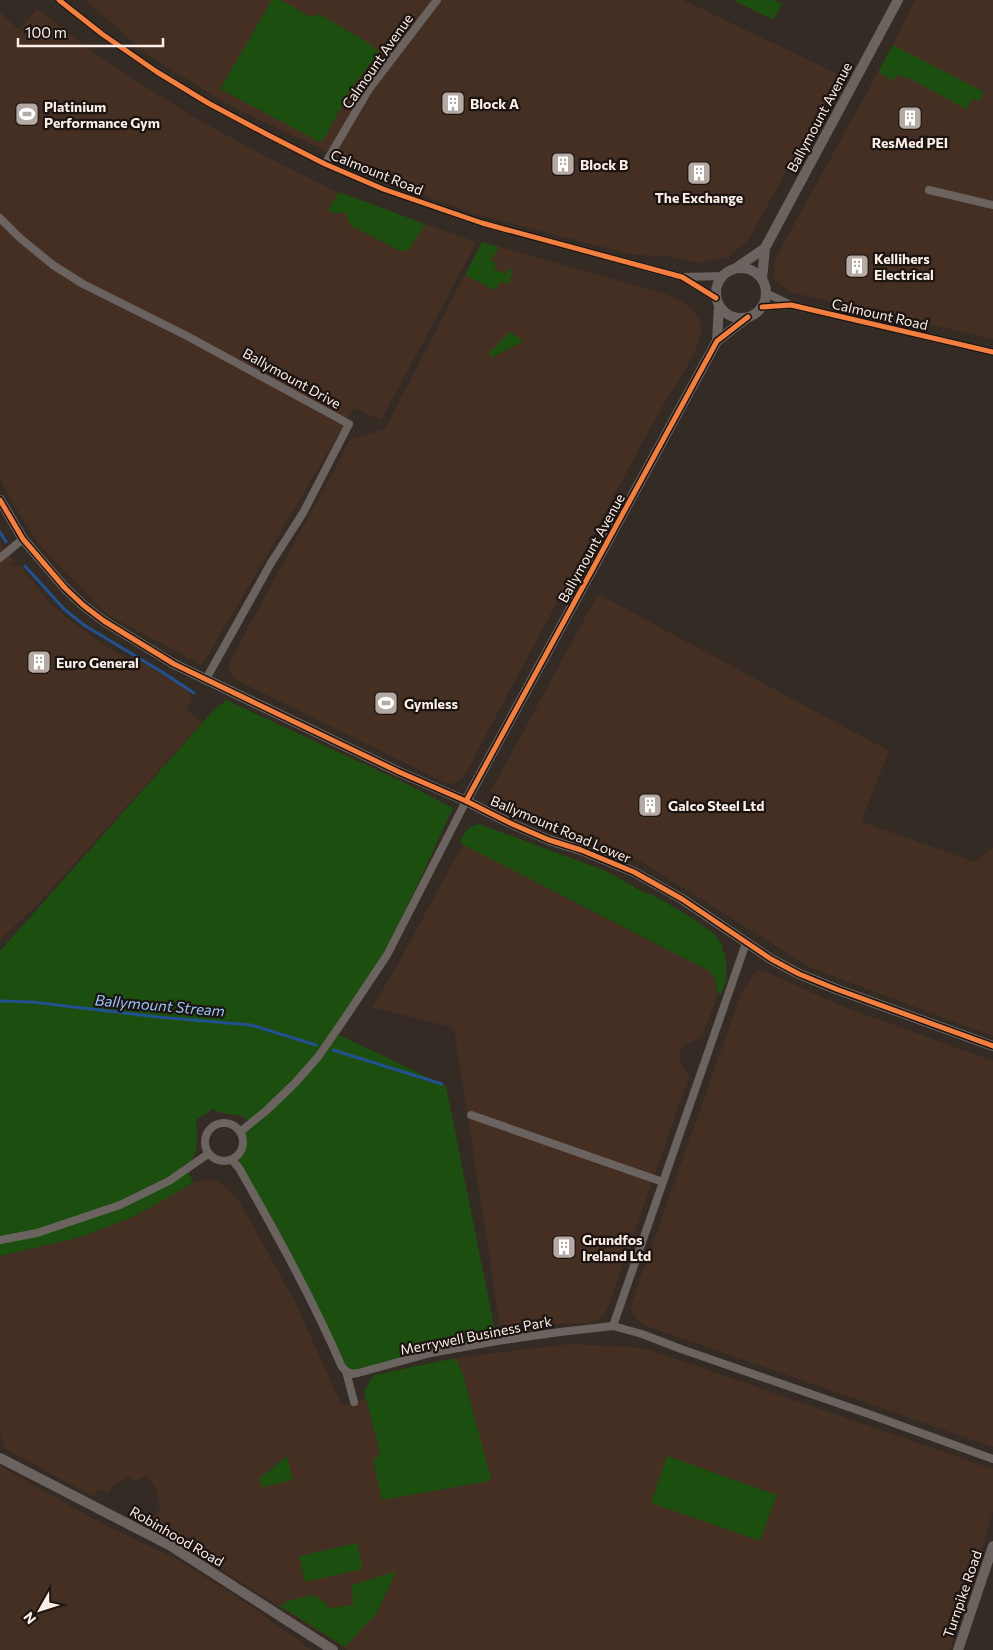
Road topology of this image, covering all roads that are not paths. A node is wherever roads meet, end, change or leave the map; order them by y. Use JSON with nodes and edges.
{"nodes":[{"id":1,"x":59,"y":0,"type":"edge"},
{"id":2,"x":437,"y":0,"type":"edge"},
{"id":3,"x":898,"y":0,"type":"edge"},
{"id":4,"x":325,"y":164,"type":"junction"},
{"id":5,"x":929,"y":190,"type":"dead end"},
{"id":6,"x":993,"y":205,"type":"edge"},
{"id":7,"x":0,"y":218,"type":"edge"},
{"id":8,"x":765,"y":248,"type":"junction"},
{"id":9,"x":736,"y":268,"type":"junction"},
{"id":10,"x":723,"y":276,"type":"junction"},
{"id":11,"x":682,"y":277,"type":"junction"},
{"id":12,"x":762,"y":279,"type":"junction"},
{"id":13,"x":766,"y":293,"type":"junction"},
{"id":14,"x":718,"y":302,"type":"junction"},
{"id":15,"x":791,"y":305,"type":"junction"},
{"id":16,"x":762,"y":307,"type":"junction"},
{"id":17,"x":748,"y":317,"type":"junction"},
{"id":18,"x":717,"y":341,"type":"junction"},
{"id":19,"x":993,"y":352,"type":"edge"},
{"id":20,"x":0,"y":500,"type":"edge"},
{"id":21,"x":23,"y":539,"type":"junction"},
{"id":22,"x":0,"y":558,"type":"edge"},
{"id":23,"x":206,"y":679,"type":"junction"},
{"id":24,"x":466,"y":801,"type":"junction"},
{"id":25,"x":746,"y":944,"type":"junction"},
{"id":26,"x":993,"y":1046,"type":"edge"},
{"id":27,"x":471,"y":1115,"type":"dead end"},
{"id":28,"x":240,"y":1132,"type":"junction"},
{"id":29,"x":208,"y":1154,"type":"junction"},
{"id":30,"x":232,"y":1160,"type":"junction"},
{"id":31,"x":663,"y":1182,"type":"junction"},
{"id":32,"x":0,"y":1240,"type":"edge"},
{"id":33,"x":613,"y":1326,"type":"junction"},
{"id":34,"x":346,"y":1371,"type":"junction"},
{"id":35,"x":354,"y":1402,"type":"dead end"},
{"id":36,"x":0,"y":1458,"type":"edge"},
{"id":37,"x":993,"y":1459,"type":"edge"},
{"id":38,"x":993,"y":1546,"type":"edge"},
{"id":39,"x":333,"y":1650,"type":"edge"},
{"id":40,"x":958,"y":1650,"type":"edge"}],
"edges":[{"from":1,"to":4,"type":"street","name":"Calmount Road"},
{"from":2,"to":4,"type":"street","name":"Calmount Avenue"},
{"from":3,"to":8,"type":"street","name":"Ballymount Avenue"},
{"from":4,"to":11,"type":"street","name":"Calmount Road"},
{"from":5,"to":6,"type":"street"},
{"from":7,"to":23,"type":"street","name":"Ballymount Drive"},
{"from":8,"to":9,"type":"street","name":"Ballymount Avenue"},
{"from":8,"to":12,"type":"street","name":"Ballymount Avenue"},
{"from":9,"to":10,"type":"street"},
{"from":9,"to":12,"type":"street"},
{"from":10,"to":11,"type":"street","name":"Calmount Road"},
{"from":10,"to":14,"type":"street"},
{"from":11,"to":14,"type":"street","name":"Calmount Road"},
{"from":12,"to":13,"type":"street"},
{"from":13,"to":15,"type":"street","name":"Calmount Road"},
{"from":13,"to":16,"type":"street"},
{"from":14,"to":17,"type":"street"},
{"from":14,"to":18,"type":"street","name":"Ballymount Avenue"},
{"from":15,"to":16,"type":"street","name":"Calmount Road"},
{"from":15,"to":19,"type":"street","name":"Calmount Road"},
{"from":16,"to":17,"type":"street"},
{"from":17,"to":18,"type":"street","name":"Ballymount Avenue"},
{"from":18,"to":24,"type":"street","name":"Ballymount Avenue"},
{"from":20,"to":21,"type":"street","name":"Ballymount Road Lower"},
{"from":21,"to":22,"type":"street"},
{"from":21,"to":23,"type":"street","name":"Ballymount Road Lower"},
{"from":23,"to":24,"type":"street","name":"Ballymount Road Lower"},
{"from":24,"to":25,"type":"street","name":"Ballymount Road Lower"},
{"from":24,"to":28,"type":"street"},
{"from":25,"to":26,"type":"street","name":"Ballymount Road Lower"},
{"from":25,"to":31,"type":"street"},
{"from":27,"to":31,"type":"street"},
{"from":28,"to":29,"type":"street"},
{"from":28,"to":30,"type":"street"},
{"from":29,"to":30,"type":"street"},
{"from":29,"to":32,"type":"street"},
{"from":30,"to":34,"type":"street"},
{"from":31,"to":33,"type":"street"},
{"from":33,"to":34,"type":"street","name":"Merrywell Business Park"},
{"from":33,"to":37,"type":"street"},
{"from":34,"to":35,"type":"street"},
{"from":36,"to":39,"type":"street","name":"Robinhood Road"},
{"from":38,"to":40,"type":"street","name":"Turnpike Road"}]}
